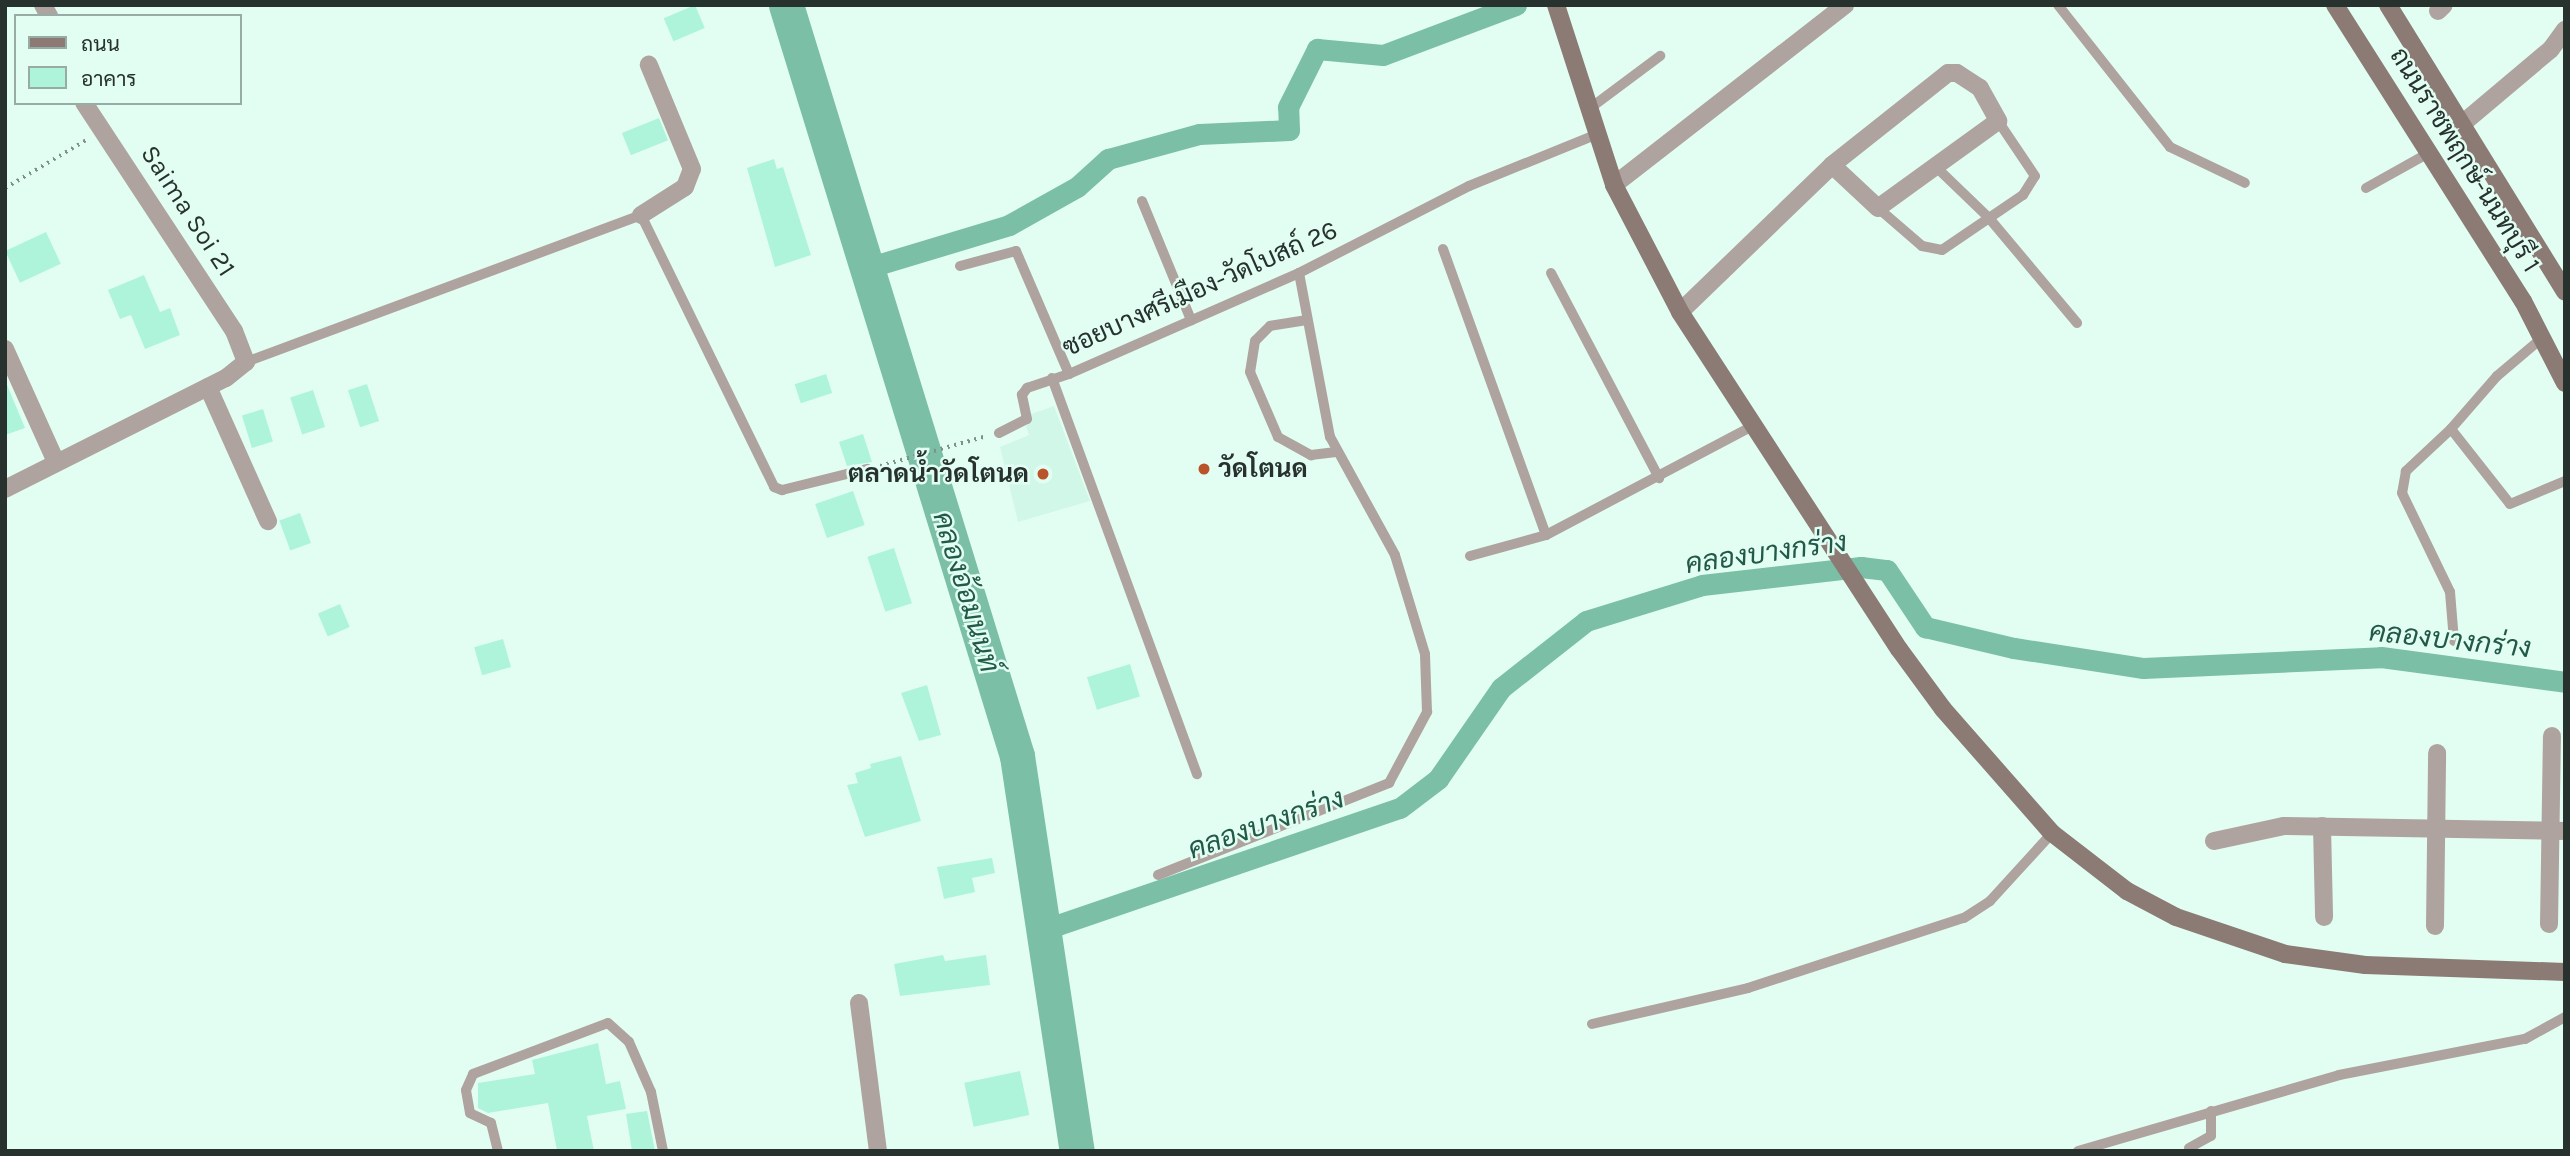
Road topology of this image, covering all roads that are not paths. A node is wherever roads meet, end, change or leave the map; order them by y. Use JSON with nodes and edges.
{"nodes":[{"id":1,"x":1556,"y":5,"type":"edge"},
{"id":2,"x":1845,"y":5,"type":"edge"},
{"id":3,"x":2058,"y":5,"type":"edge"},
{"id":4,"x":2335,"y":5,"type":"edge"},
{"id":5,"x":2388,"y":5,"type":"edge"},
{"id":6,"x":2565,"y":30,"type":"edge"},
{"id":7,"x":1660,"y":56,"type":"dead end"},
{"id":8,"x":649,"y":65,"type":"dead end"},
{"id":9,"x":1589,"y":109,"type":"junction"},
{"id":10,"x":88,"y":117,"type":"edge"},
{"id":11,"x":1998,"y":121,"type":"junction"},
{"id":12,"x":2462,"y":124,"type":"junction"},
{"id":13,"x":1598,"y":134,"type":"junction"},
{"id":14,"x":2429,"y":153,"type":"junction"},
{"id":15,"x":1832,"y":165,"type":"junction"},
{"id":16,"x":1935,"y":166,"type":"junction"},
{"id":17,"x":2245,"y":183,"type":"dead end"},
{"id":18,"x":1614,"y":185,"type":"junction"},
{"id":19,"x":2366,"y":188,"type":"dead end"},
{"id":20,"x":1142,"y":201,"type":"dead end"},
{"id":21,"x":1878,"y":208,"type":"junction"},
{"id":22,"x":641,"y":215,"type":"junction"},
{"id":23,"x":1989,"y":218,"type":"junction"},
{"id":24,"x":1443,"y":249,"type":"dead end"},
{"id":25,"x":960,"y":266,"type":"dead end"},
{"id":26,"x":1298,"y":272,"type":"junction"},
{"id":27,"x":1551,"y":273,"type":"dead end"},
{"id":28,"x":2565,"y":292,"type":"edge"},
{"id":29,"x":1680,"y":312,"type":"junction"},
{"id":30,"x":1191,"y":320,"type":"junction"},
{"id":31,"x":1307,"y":320,"type":"junction"},
{"id":32,"x":2077,"y":323,"type":"dead end"},
{"id":33,"x":2542,"y":338,"type":"junction"},
{"id":34,"x":5,"y":349,"type":"edge"},
{"id":35,"x":245,"y":356,"type":"junction"},
{"id":36,"x":1069,"y":374,"type":"junction"},
{"id":37,"x":1052,"y":378,"type":"junction"},
{"id":38,"x":2565,"y":383,"type":"edge"},
{"id":39,"x":208,"y":387,"type":"junction"},
{"id":40,"x":1755,"y":425,"type":"junction"},
{"id":41,"x":2451,"y":429,"type":"junction"},
{"id":42,"x":999,"y":433,"type":"road end"},
{"id":43,"x":1336,"y":452,"type":"junction"},
{"id":44,"x":56,"y":462,"type":"junction"},
{"id":45,"x":867,"y":469,"type":"road end"},
{"id":46,"x":1659,"y":478,"type":"junction"},
{"id":47,"x":2565,"y":481,"type":"edge"},
{"id":48,"x":5,"y":489,"type":"edge"},
{"id":49,"x":268,"y":521,"type":"dead end"},
{"id":50,"x":1546,"y":535,"type":"junction"},
{"id":51,"x":1469,"y":556,"type":"dead end"},
{"id":52,"x":2454,"y":641,"type":"dead end"},
{"id":53,"x":2552,"y":736,"type":"dead end"},
{"id":54,"x":2437,"y":753,"type":"dead end"},
{"id":55,"x":1197,"y":774,"type":"dead end"},
{"id":56,"x":2322,"y":826,"type":"junction"},
{"id":57,"x":2436,"y":831,"type":"junction"},
{"id":58,"x":2557,"y":831,"type":"edge"},
{"id":59,"x":2052,"y":833,"type":"junction"},
{"id":60,"x":2214,"y":841,"type":"dead end"},
{"id":61,"x":1158,"y":876,"type":"dead end"},
{"id":62,"x":2324,"y":917,"type":"dead end"},
{"id":63,"x":2549,"y":924,"type":"dead end"},
{"id":64,"x":2435,"y":926,"type":"dead end"},
{"id":65,"x":2565,"y":972,"type":"edge"},
{"id":66,"x":859,"y":1003,"type":"dead end"},
{"id":67,"x":2565,"y":1017,"type":"edge"},
{"id":68,"x":1592,"y":1024,"type":"dead end"},
{"id":69,"x":2211,"y":1111,"type":"junction"},
{"id":70,"x":2189,"y":1148,"type":"dead end"},
{"id":71,"x":498,"y":1151,"type":"edge"},
{"id":72,"x":663,"y":1151,"type":"edge"},
{"id":73,"x":878,"y":1151,"type":"edge"},
{"id":74,"x":2078,"y":1151,"type":"edge"}],
"edges":[{"from":1,"to":9,"type":"street"},
{"from":2,"to":18,"type":"street"},
{"from":3,"to":17,"type":"lane"},
{"from":4,"to":14,"type":"street","name":"ถนนราชพฤกษ์-นนทบุรี 1"},
{"from":5,"to":12,"type":"street","name":"ถนนราชพฤกษ์-นนทบุรี 1"},
{"from":6,"to":12,"type":"street"},
{"from":7,"to":9,"type":"lane"},
{"from":8,"to":22,"type":"street"},
{"from":9,"to":13,"type":"street"},
{"from":10,"to":35,"type":"street","name":"Saima Soi 21"},
{"from":11,"to":15,"type":"street"},
{"from":11,"to":16,"type":"street"},
{"from":11,"to":23,"type":"lane"},
{"from":12,"to":28,"type":"street","name":"ถนนราชพฤกษ์-นนทบุรี 1"},
{"from":13,"to":18,"type":"street"},
{"from":13,"to":26,"type":"lane","name":"ซอยบางศรีเมือง-วัดโบสถ์ 26"},
{"from":14,"to":19,"type":"lane"},
{"from":14,"to":33,"type":"street","name":"ถนนราชพฤกษ์-นนทบุรี 1"},
{"from":15,"to":21,"type":"street"},
{"from":15,"to":29,"type":"street"},
{"from":16,"to":21,"type":"street"},
{"from":16,"to":23,"type":"lane"},
{"from":18,"to":29,"type":"street"},
{"from":20,"to":30,"type":"lane"},
{"from":21,"to":23,"type":"lane"},
{"from":22,"to":35,"type":"lane"},
{"from":22,"to":45,"type":"lane"},
{"from":23,"to":32,"type":"lane"},
{"from":24,"to":50,"type":"lane"},
{"from":25,"to":36,"type":"lane"},
{"from":26,"to":30,"type":"lane","name":"ซอยบางศรีเมือง-วัดโบสถ์ 26"},
{"from":26,"to":31,"type":"lane"},
{"from":27,"to":46,"type":"lane"},
{"from":29,"to":40,"type":"street"},
{"from":30,"to":36,"type":"lane","name":"ซอยบางศรีเมือง-วัดโบสถ์ 26"},
{"from":31,"to":43,"type":"lane"},
{"from":31,"to":43,"type":"lane"},
{"from":33,"to":38,"type":"street","name":"ถนนราชพฤกษ์-นนทบุรี 1"},
{"from":33,"to":41,"type":"lane"},
{"from":34,"to":44,"type":"street"},
{"from":35,"to":39,"type":"street"},
{"from":36,"to":37,"type":"lane","name":"ซอยบางศรีเมือง-วัดโบสถ์ 26"},
{"from":37,"to":42,"type":"lane"},
{"from":37,"to":55,"type":"lane","name":"ซอยบางศรีเมือง-วัดโบสถ์ 26"},
{"from":39,"to":44,"type":"street"},
{"from":39,"to":49,"type":"street"},
{"from":40,"to":46,"type":"lane"},
{"from":40,"to":59,"type":"street"},
{"from":41,"to":47,"type":"lane"},
{"from":41,"to":52,"type":"lane"},
{"from":43,"to":61,"type":"lane"},
{"from":44,"to":48,"type":"street"},
{"from":46,"to":50,"type":"lane"},
{"from":50,"to":51,"type":"lane"},
{"from":53,"to":58,"type":"street"},
{"from":54,"to":57,"type":"street"},
{"from":56,"to":57,"type":"street"},
{"from":56,"to":60,"type":"street"},
{"from":56,"to":62,"type":"street"},
{"from":57,"to":58,"type":"street"},
{"from":57,"to":64,"type":"street"},
{"from":58,"to":63,"type":"street"},
{"from":59,"to":65,"type":"street"},
{"from":59,"to":68,"type":"lane"},
{"from":66,"to":73,"type":"street"},
{"from":67,"to":69,"type":"lane"},
{"from":69,"to":70,"type":"lane"},
{"from":69,"to":74,"type":"lane"},
{"from":71,"to":72,"type":"lane"}]}
